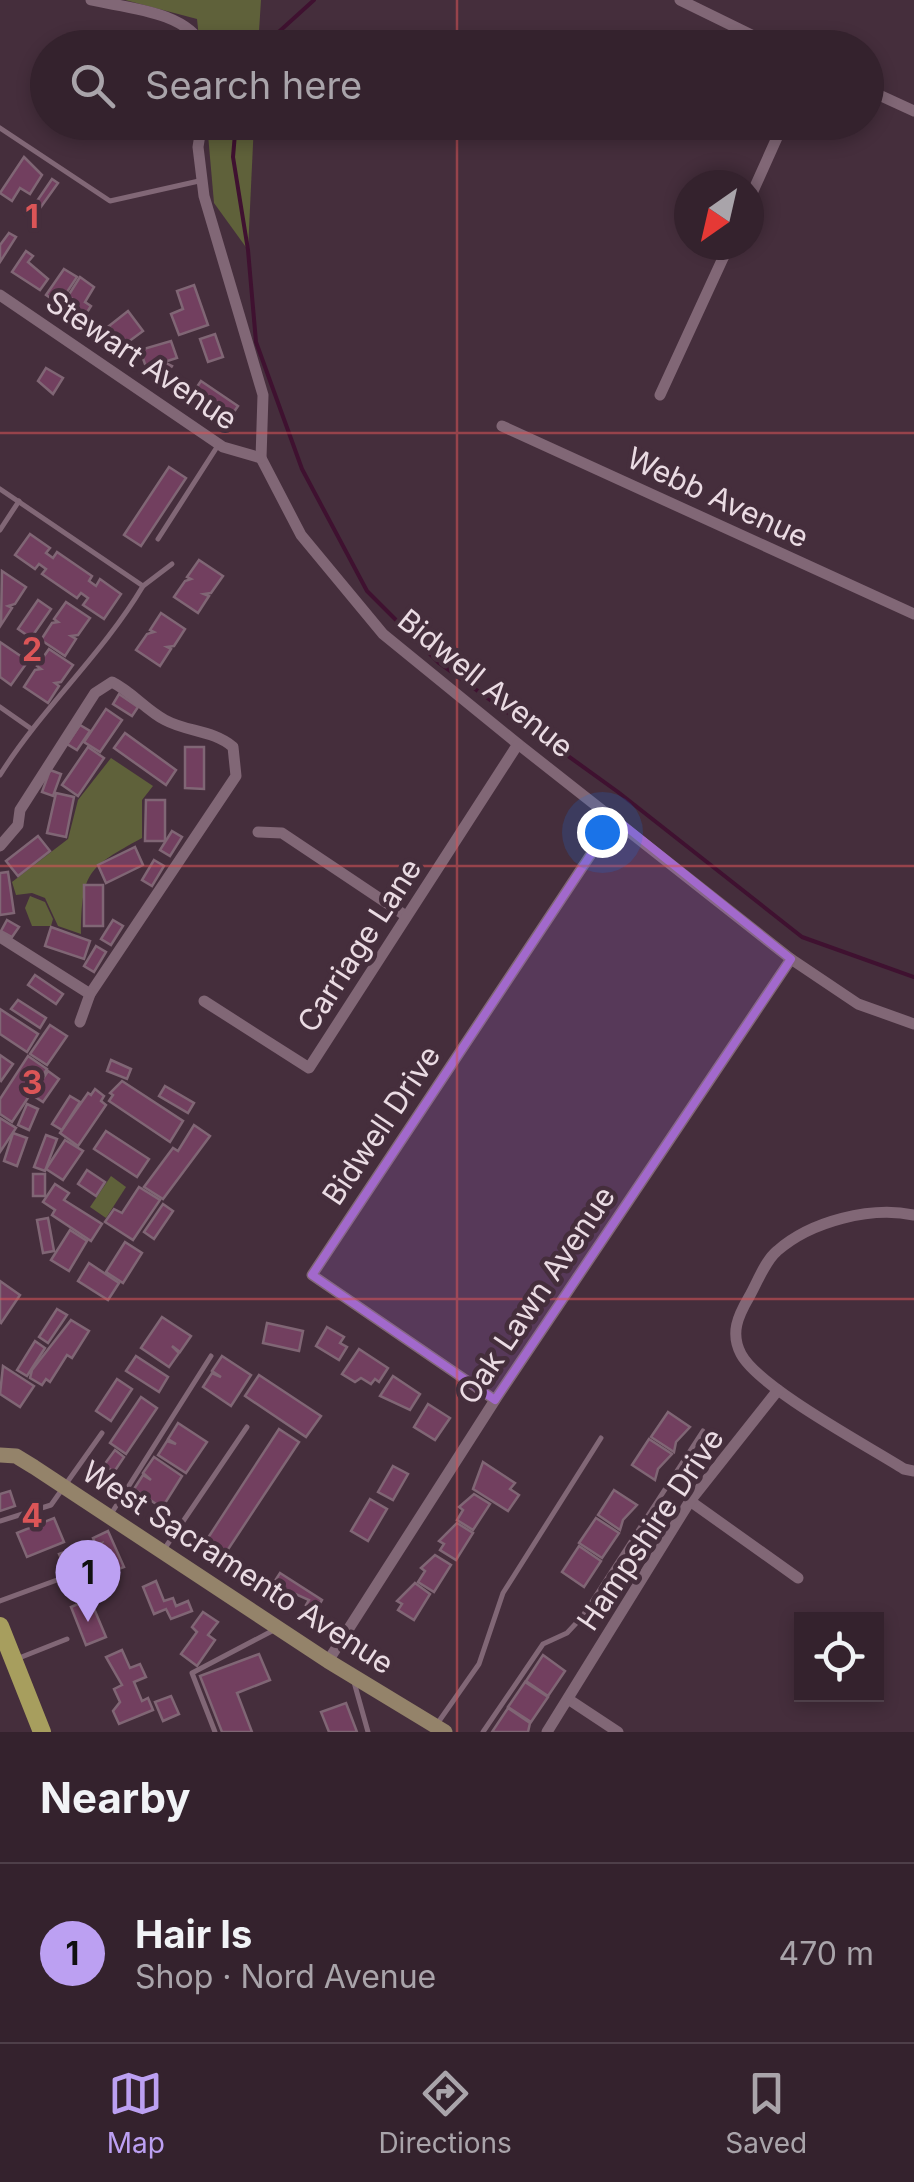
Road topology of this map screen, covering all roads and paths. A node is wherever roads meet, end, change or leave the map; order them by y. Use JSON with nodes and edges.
{"nodes":[{"id":1,"x":91,"y":0,"type":"edge"},
{"id":2,"x":680,"y":0,"type":"edge"},
{"id":3,"x":193,"y":30,"type":"edge"},
{"id":4,"x":741,"y":30,"type":"edge"},
{"id":5,"x":884,"y":97,"type":"edge"},
{"id":6,"x":914,"y":111,"type":"edge"},
{"id":7,"x":0,"y":128,"type":"edge"},
{"id":8,"x":199,"y":140,"type":"edge"},
{"id":9,"x":776,"y":140,"type":"edge"},
{"id":10,"x":762,"y":170,"type":"edge"},
{"id":11,"x":202,"y":180,"type":"junction"},
{"id":12,"x":721,"y":260,"type":"edge"},
{"id":13,"x":0,"y":294,"type":"edge"},
{"id":14,"x":660,"y":395,"type":"dead end"},
{"id":15,"x":502,"y":426,"type":"dead end"},
{"id":16,"x":218,"y":444,"type":"junction"},
{"id":17,"x":261,"y":458,"type":"junction"},
{"id":18,"x":0,"y":489,"type":"edge"},
{"id":19,"x":20,"y":501,"type":"junction"},
{"id":20,"x":0,"y":530,"type":"edge"},
{"id":21,"x":158,"y":539,"type":"dead end"},
{"id":22,"x":172,"y":564,"type":"dead end"},
{"id":23,"x":142,"y":586,"type":"junction"},
{"id":24,"x":914,"y":614,"type":"edge"},
{"id":25,"x":0,"y":708,"type":"edge"},
{"id":26,"x":30,"y":728,"type":"junction"},
{"id":27,"x":518,"y":744,"type":"junction"},
{"id":28,"x":0,"y":775,"type":"edge"},
{"id":29,"x":615,"y":818,"type":"junction"},
{"id":30,"x":258,"y":832,"type":"dead end"},
{"id":31,"x":0,"y":846,"type":"edge"},
{"id":32,"x":406,"y":916,"type":"junction"},
{"id":33,"x":0,"y":937,"type":"edge"},
{"id":34,"x":790,"y":959,"type":"junction"},
{"id":35,"x":90,"y":994,"type":"junction"},
{"id":36,"x":204,"y":1000,"type":"dead end"},
{"id":37,"x":80,"y":1022,"type":"dead end"},
{"id":38,"x":914,"y":1024,"type":"edge"},
{"id":39,"x":914,"y":1215,"type":"edge"},
{"id":40,"x":212,"y":1356,"type":"dead end"},
{"id":41,"x":778,"y":1390,"type":"junction"},
{"id":42,"x":495,"y":1400,"type":"junction"},
{"id":43,"x":246,"y":1427,"type":"dead end"},
{"id":44,"x":704,"y":1431,"type":"dead end"},
{"id":45,"x":102,"y":1432,"type":"dead end"},
{"id":46,"x":600,"y":1438,"type":"dead end"},
{"id":47,"x":0,"y":1455,"type":"edge"},
{"id":48,"x":914,"y":1471,"type":"edge"},
{"id":49,"x":64,"y":1487,"type":"junction"},
{"id":50,"x":690,"y":1501,"type":"junction"},
{"id":51,"x":110,"y":1516,"type":"junction"},
{"id":52,"x":0,"y":1522,"type":"edge"},
{"id":53,"x":163,"y":1551,"type":"junction"},
{"id":54,"x":798,"y":1578,"type":"dead end"},
{"id":55,"x":58,"y":1580,"type":"dead end"},
{"id":56,"x":0,"y":1602,"type":"edge"},
{"id":57,"x":0,"y":1626,"type":"edge"},
{"id":58,"x":280,"y":1626,"type":"junction"},
{"id":59,"x":67,"y":1639,"type":"dead end"},
{"id":60,"x":9,"y":1659,"type":"edge"},
{"id":61,"x":328,"y":1661,"type":"junction"},
{"id":62,"x":353,"y":1676,"type":"junction"},
{"id":63,"x":568,"y":1699,"type":"junction"},
{"id":64,"x":440,"y":1729,"type":"edge"},
{"id":65,"x":42,"y":1732,"type":"edge"},
{"id":66,"x":215,"y":1732,"type":"edge"},
{"id":67,"x":368,"y":1732,"type":"edge"},
{"id":68,"x":483,"y":1732,"type":"edge"},
{"id":69,"x":547,"y":1732,"type":"edge"},
{"id":70,"x":618,"y":1732,"type":"edge"}],
"edges":[{"from":1,"to":3,"type":"street"},
{"from":2,"to":4,"type":"street"},
{"from":5,"to":6,"type":"street"},
{"from":7,"to":11,"type":"lane"},
{"from":8,"to":11,"type":"street","name":"Bidwell Avenue"},
{"from":9,"to":10,"type":"street"},
{"from":11,"to":17,"type":"street","name":"Bidwell Avenue"},
{"from":12,"to":14,"type":"street"},
{"from":13,"to":16,"type":"street","name":"Stewart Avenue"},
{"from":15,"to":24,"type":"street","name":"Webb Avenue"},
{"from":16,"to":17,"type":"street","name":"Stewart Avenue"},
{"from":16,"to":21,"type":"lane"},
{"from":17,"to":27,"type":"street","name":"Bidwell Avenue"},
{"from":18,"to":19,"type":"lane"},
{"from":19,"to":20,"type":"lane"},
{"from":19,"to":23,"type":"lane"},
{"from":22,"to":23,"type":"lane"},
{"from":23,"to":26,"type":"lane"},
{"from":25,"to":26,"type":"lane"},
{"from":26,"to":28,"type":"lane"},
{"from":27,"to":29,"type":"street","name":"Bidwell Avenue"},
{"from":27,"to":32,"type":"street","name":"Carriage Lane"},
{"from":29,"to":34,"type":"street","name":"Bidwell Avenue"},
{"from":29,"to":42,"type":"street","name":"Bidwell Drive"},
{"from":30,"to":32,"type":"street"},
{"from":31,"to":35,"type":"street"},
{"from":32,"to":36,"type":"street","name":"Carriage Lane"},
{"from":33,"to":35,"type":"street"},
{"from":34,"to":38,"type":"street","name":"Bidwell Avenue"},
{"from":34,"to":42,"type":"street","name":"Oak Lawn Avenue"},
{"from":35,"to":37,"type":"street"},
{"from":39,"to":41,"type":"street"},
{"from":40,"to":51,"type":"lane"},
{"from":41,"to":48,"type":"street"},
{"from":41,"to":50,"type":"street","name":"Hampshire Drive"},
{"from":42,"to":61,"type":"street","name":"Oak Lawn Avenue"},
{"from":43,"to":53,"type":"lane"},
{"from":44,"to":68,"type":"lane"},
{"from":45,"to":49,"type":"lane"},
{"from":46,"to":64,"type":"lane"},
{"from":47,"to":49,"type":"street","name":"West Sacramento Avenue"},
{"from":49,"to":51,"type":"street","name":"West Sacramento Avenue"},
{"from":49,"to":52,"type":"lane"},
{"from":50,"to":54,"type":"street"},
{"from":50,"to":63,"type":"street","name":"Hampshire Drive"},
{"from":51,"to":53,"type":"street","name":"West Sacramento Avenue"},
{"from":53,"to":58,"type":"street","name":"West Sacramento Avenue"},
{"from":55,"to":56,"type":"lane"},
{"from":57,"to":60,"type":"main road"},
{"from":58,"to":61,"type":"street","name":"West Sacramento Avenue"},
{"from":58,"to":66,"type":"lane"},
{"from":59,"to":60,"type":"lane"},
{"from":60,"to":65,"type":"main road"},
{"from":61,"to":62,"type":"street","name":"West Sacramento Avenue"},
{"from":62,"to":64,"type":"street","name":"West Sacramento Avenue"},
{"from":62,"to":67,"type":"lane"},
{"from":63,"to":69,"type":"street","name":"Hampshire Drive"},
{"from":63,"to":70,"type":"street"}]}
